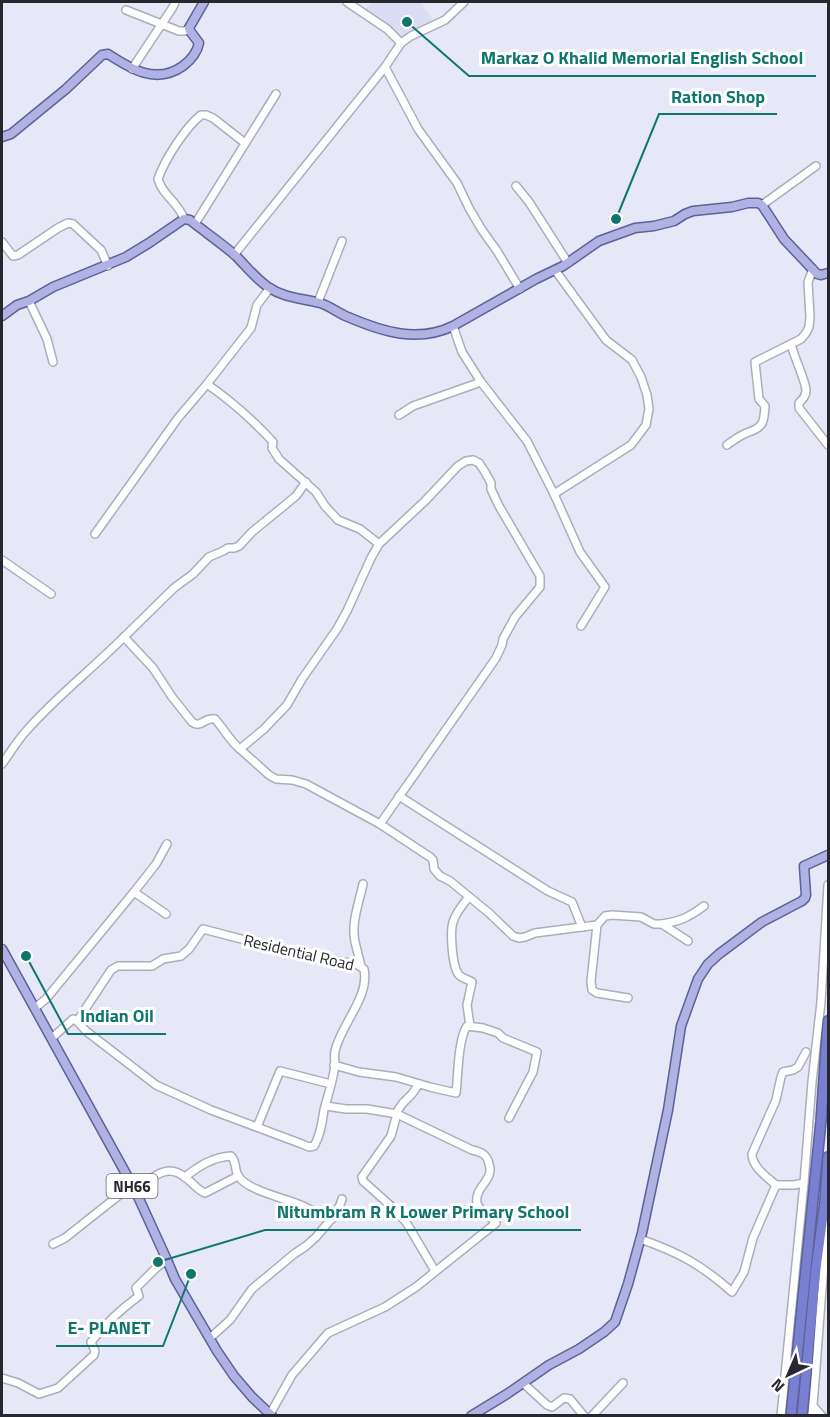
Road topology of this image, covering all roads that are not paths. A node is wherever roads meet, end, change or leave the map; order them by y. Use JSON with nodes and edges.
{"nodes":[{"id":1,"x":175,"y":2,"type":"edge"},
{"id":2,"x":204,"y":2,"type":"edge"},
{"id":3,"x":347,"y":2,"type":"edge"},
{"id":4,"x":464,"y":2,"type":"edge"},
{"id":5,"x":126,"y":10,"type":"dead end"},
{"id":6,"x":162,"y":24,"type":"junction"},
{"id":7,"x":189,"y":28,"type":"junction"},
{"id":8,"x":401,"y":43,"type":"junction"},
{"id":9,"x":385,"y":67,"type":"junction"},
{"id":10,"x":132,"y":69,"type":"junction"},
{"id":11,"x":276,"y":94,"type":"dead end"},
{"id":12,"x":209,"y":109,"type":"dead end"},
{"id":13,"x":197,"y":118,"type":"junction"},
{"id":14,"x":2,"y":137,"type":"edge"},
{"id":15,"x":245,"y":143,"type":"junction"},
{"id":16,"x":816,"y":166,"type":"dead end"},
{"id":17,"x":516,"y":186,"type":"dead end"},
{"id":18,"x":762,"y":205,"type":"junction"},
{"id":19,"x":184,"y":219,"type":"junction"},
{"id":20,"x":195,"y":224,"type":"junction"},
{"id":21,"x":342,"y":241,"type":"dead end"},
{"id":22,"x":2,"y":242,"type":"edge"},
{"id":23,"x":234,"y":255,"type":"junction"},
{"id":24,"x":568,"y":262,"type":"junction"},
{"id":25,"x":108,"y":266,"type":"junction"},
{"id":26,"x":813,"y":269,"type":"junction"},
{"id":27,"x":555,"y":270,"type":"junction"},
{"id":28,"x":828,"y":273,"type":"edge"},
{"id":29,"x":270,"y":288,"type":"junction"},
{"id":30,"x":520,"y":289,"type":"junction"},
{"id":31,"x":29,"y":301,"type":"junction"},
{"id":32,"x":318,"y":302,"type":"junction"},
{"id":33,"x":2,"y":315,"type":"edge"},
{"id":34,"x":453,"y":326,"type":"junction"},
{"id":35,"x":791,"y":344,"type":"junction"},
{"id":36,"x":53,"y":362,"type":"dead end"},
{"id":37,"x":481,"y":382,"type":"junction"},
{"id":38,"x":207,"y":384,"type":"junction"},
{"id":39,"x":399,"y":415,"type":"dead end"},
{"id":40,"x":727,"y":445,"type":"dead end"},
{"id":41,"x":828,"y":445,"type":"edge"},
{"id":42,"x":306,"y":482,"type":"junction"},
{"id":43,"x":554,"y":494,"type":"junction"},
{"id":44,"x":95,"y":534,"type":"dead end"},
{"id":45,"x":379,"y":544,"type":"junction"},
{"id":46,"x":2,"y":560,"type":"edge"},
{"id":47,"x":51,"y":594,"type":"dead end"},
{"id":48,"x":581,"y":626,"type":"dead end"},
{"id":49,"x":124,"y":637,"type":"junction"},
{"id":50,"x":240,"y":749,"type":"junction"},
{"id":51,"x":2,"y":764,"type":"edge"},
{"id":52,"x":399,"y":796,"type":"junction"},
{"id":53,"x":380,"y":824,"type":"junction"},
{"id":54,"x":167,"y":844,"type":"dead end"},
{"id":55,"x":828,"y":855,"type":"edge"},
{"id":56,"x":363,"y":884,"type":"dead end"},
{"id":57,"x":828,"y":885,"type":"edge"},
{"id":58,"x":134,"y":892,"type":"junction"},
{"id":59,"x":469,"y":897,"type":"junction"},
{"id":60,"x":704,"y":906,"type":"dead end"},
{"id":61,"x":166,"y":914,"type":"dead end"},
{"id":62,"x":662,"y":924,"type":"junction"},
{"id":63,"x":597,"y":925,"type":"junction"},
{"id":64,"x":582,"y":927,"type":"junction"},
{"id":65,"x":687,"y":940,"type":"dead end"},
{"id":66,"x":2,"y":952,"type":"edge"},
{"id":67,"x":365,"y":968,"type":"junction"},
{"id":68,"x":628,"y":998,"type":"dead end"},
{"id":69,"x":35,"y":1008,"type":"junction"},
{"id":70,"x":77,"y":1021,"type":"junction"},
{"id":71,"x":828,"y":1021,"type":"edge"},
{"id":72,"x":470,"y":1026,"type":"junction"},
{"id":73,"x":52,"y":1038,"type":"junction"},
{"id":74,"x":542,"y":1045,"type":"dead end"},
{"id":75,"x":537,"y":1052,"type":"junction"},
{"id":76,"x":806,"y":1052,"type":"dead end"},
{"id":77,"x":334,"y":1065,"type":"junction"},
{"id":78,"x":332,"y":1084,"type":"junction"},
{"id":79,"x":418,"y":1084,"type":"junction"},
{"id":80,"x":326,"y":1106,"type":"junction"},
{"id":81,"x":397,"y":1114,"type":"junction"},
{"id":82,"x":509,"y":1118,"type":"dead end"},
{"id":83,"x":257,"y":1127,"type":"junction"},
{"id":84,"x":828,"y":1157,"type":"edge"},
{"id":85,"x":238,"y":1176,"type":"junction"},
{"id":86,"x":185,"y":1177,"type":"junction"},
{"id":87,"x":804,"y":1183,"type":"junction"},
{"id":88,"x":776,"y":1185,"type":"junction"},
{"id":89,"x":133,"y":1188,"type":"junction"},
{"id":90,"x":342,"y":1199,"type":"dead end"},
{"id":91,"x":332,"y":1219,"type":"junction"},
{"id":92,"x":828,"y":1223,"type":"edge"},
{"id":93,"x":640,"y":1239,"type":"junction"},
{"id":94,"x":53,"y":1244,"type":"dead end"},
{"id":95,"x":167,"y":1260,"type":"junction"},
{"id":96,"x":435,"y":1271,"type":"junction"},
{"id":97,"x":210,"y":1338,"type":"junction"},
{"id":98,"x":2,"y":1378,"type":"edge"},
{"id":99,"x":523,"y":1383,"type":"junction"},
{"id":100,"x":623,"y":1383,"type":"dead end"},
{"id":101,"x":813,"y":1406,"type":"junction"},
{"id":102,"x":270,"y":1415,"type":"edge"},
{"id":103,"x":471,"y":1416,"type":"edge"},
{"id":104,"x":584,"y":1416,"type":"edge"},
{"id":105,"x":592,"y":1416,"type":"edge"},
{"id":106,"x":781,"y":1416,"type":"edge"},
{"id":107,"x":791,"y":1416,"type":"edge"},
{"id":108,"x":802,"y":1416,"type":"edge"},
{"id":109,"x":812,"y":1416,"type":"edge"},
{"id":110,"x":822,"y":1416,"type":"edge"}],
"edges":[{"from":1,"to":6,"type":"street"},
{"from":2,"to":7,"type":"main road"},
{"from":3,"to":8,"type":"street"},
{"from":4,"to":8,"type":"street"},
{"from":5,"to":6,"type":"street"},
{"from":6,"to":7,"type":"street"},
{"from":6,"to":10,"type":"street"},
{"from":7,"to":10,"type":"main road"},
{"from":8,"to":9,"type":"street"},
{"from":9,"to":23,"type":"street"},
{"from":9,"to":30,"type":"street"},
{"from":10,"to":14,"type":"main road"},
{"from":11,"to":15,"type":"street"},
{"from":12,"to":13,"type":"street"},
{"from":13,"to":15,"type":"street"},
{"from":13,"to":19,"type":"street"},
{"from":15,"to":20,"type":"street"},
{"from":16,"to":18,"type":"street"},
{"from":17,"to":24,"type":"street"},
{"from":18,"to":24,"type":"main road"},
{"from":18,"to":26,"type":"main road"},
{"from":19,"to":20,"type":"main road"},
{"from":19,"to":25,"type":"main road"},
{"from":20,"to":23,"type":"main road"},
{"from":21,"to":32,"type":"street"},
{"from":22,"to":25,"type":"street"},
{"from":23,"to":29,"type":"main road"},
{"from":24,"to":27,"type":"main road"},
{"from":25,"to":31,"type":"main road"},
{"from":26,"to":28,"type":"main road"},
{"from":26,"to":35,"type":"street"},
{"from":27,"to":30,"type":"main road"},
{"from":27,"to":43,"type":"street"},
{"from":29,"to":32,"type":"main road"},
{"from":29,"to":38,"type":"street"},
{"from":30,"to":34,"type":"main road"},
{"from":31,"to":33,"type":"main road"},
{"from":31,"to":36,"type":"street"},
{"from":32,"to":34,"type":"main road"},
{"from":34,"to":37,"type":"street"},
{"from":35,"to":40,"type":"street"},
{"from":35,"to":41,"type":"street"},
{"from":37,"to":39,"type":"street"},
{"from":37,"to":43,"type":"street"},
{"from":38,"to":42,"type":"street"},
{"from":38,"to":44,"type":"street"},
{"from":42,"to":45,"type":"street"},
{"from":42,"to":49,"type":"street"},
{"from":43,"to":48,"type":"street"},
{"from":45,"to":50,"type":"street"},
{"from":45,"to":52,"type":"street"},
{"from":46,"to":47,"type":"street"},
{"from":49,"to":50,"type":"street"},
{"from":49,"to":51,"type":"street"},
{"from":50,"to":53,"type":"street"},
{"from":52,"to":53,"type":"street"},
{"from":52,"to":64,"type":"street"},
{"from":53,"to":59,"type":"street"},
{"from":54,"to":58,"type":"street"},
{"from":55,"to":93,"type":"main road"},
{"from":56,"to":67,"type":"street"},
{"from":57,"to":87,"type":"street"},
{"from":58,"to":61,"type":"street"},
{"from":58,"to":69,"type":"street"},
{"from":59,"to":64,"type":"street"},
{"from":59,"to":72,"type":"street"},
{"from":60,"to":62,"type":"street"},
{"from":62,"to":63,"type":"street"},
{"from":62,"to":65,"type":"street"},
{"from":63,"to":64,"type":"street"},
{"from":63,"to":68,"type":"street"},
{"from":66,"to":69,"type":"main road","number":"NH66"},
{"from":67,"to":70,"type":"street","name":"Residential Road"},
{"from":67,"to":77,"type":"street","name":"Residential Road"},
{"from":69,"to":73,"type":"main road","number":"NH66"},
{"from":70,"to":73,"type":"street"},
{"from":70,"to":83,"type":"street"},
{"from":71,"to":107,"type":"highway"},
{"from":72,"to":75,"type":"street"},
{"from":72,"to":79,"type":"street"},
{"from":73,"to":89,"type":"main road","number":"NH66"},
{"from":74,"to":75,"type":"street"},
{"from":75,"to":82,"type":"street"},
{"from":76,"to":88,"type":"street"},
{"from":77,"to":78,"type":"street","name":"Residential Road"},
{"from":77,"to":79,"type":"street"},
{"from":78,"to":80,"type":"street","name":"Residential Road"},
{"from":78,"to":83,"type":"street"},
{"from":79,"to":81,"type":"street"},
{"from":80,"to":81,"type":"street"},
{"from":80,"to":83,"type":"street","name":"Residential Road"},
{"from":81,"to":96,"type":"street"},
{"from":81,"to":96,"type":"street"},
{"from":84,"to":108,"type":"highway"},
{"from":85,"to":86,"type":"street"},
{"from":85,"to":86,"type":"street"},
{"from":85,"to":91,"type":"street"},
{"from":86,"to":89,"type":"street"},
{"from":87,"to":88,"type":"street"},
{"from":87,"to":106,"type":"street"},
{"from":88,"to":93,"type":"street"},
{"from":89,"to":94,"type":"street"},
{"from":89,"to":95,"type":"main road","number":"NH66"},
{"from":90,"to":91,"type":"street"},
{"from":91,"to":97,"type":"street"},
{"from":92,"to":101,"type":"street"},
{"from":93,"to":99,"type":"main road"},
{"from":95,"to":97,"type":"main road","number":"NH66"},
{"from":95,"to":98,"type":"street"},
{"from":96,"to":102,"type":"street"},
{"from":97,"to":102,"type":"main road","number":"NH66"},
{"from":99,"to":103,"type":"main road"},
{"from":99,"to":104,"type":"street"},
{"from":100,"to":105,"type":"street"},
{"from":101,"to":109,"type":"street"},
{"from":101,"to":110,"type":"street"}]}
